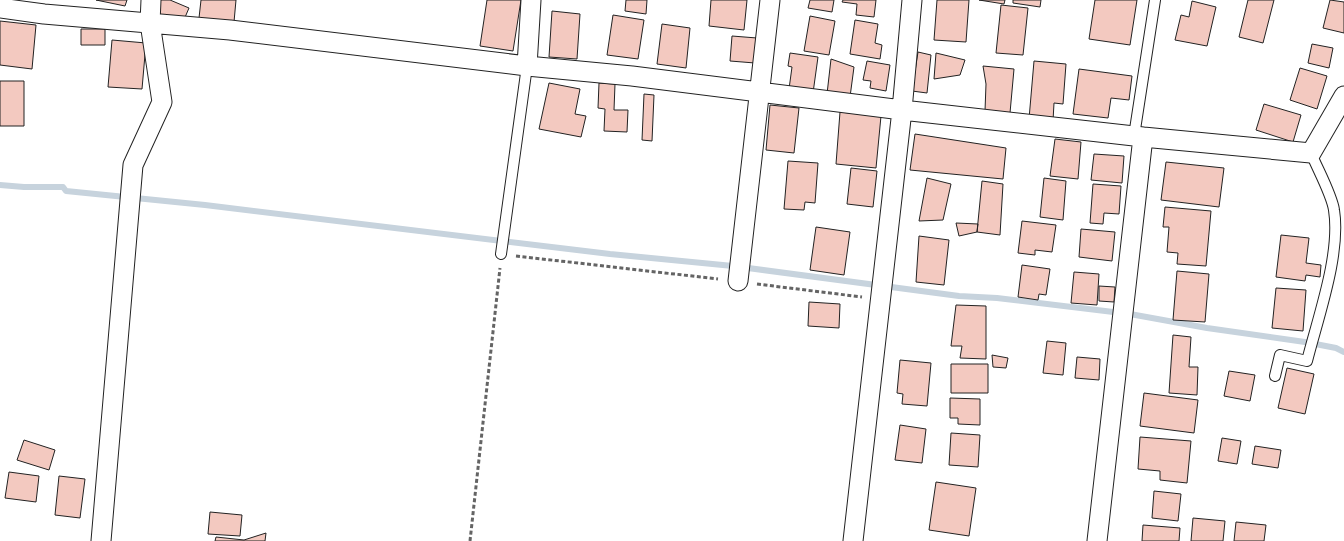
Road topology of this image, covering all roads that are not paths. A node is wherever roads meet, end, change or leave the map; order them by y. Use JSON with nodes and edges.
{"nodes":[{"id":1,"x":152,"y":0,"type":"edge"},
{"id":2,"x":531,"y":0,"type":"edge"},
{"id":3,"x":770,"y":0,"type":"edge"},
{"id":4,"x":912,"y":0,"type":"edge"},
{"id":5,"x":1154,"y":0,"type":"edge"},
{"id":6,"x":0,"y":8,"type":"edge"},
{"id":7,"x":150,"y":23,"type":"junction"},
{"id":8,"x":527,"y":66,"type":"junction"},
{"id":9,"x":759,"y":93,"type":"junction"},
{"id":10,"x":1344,"y":96,"type":"edge"},
{"id":11,"x":902,"y":110,"type":"junction"},
{"id":12,"x":1138,"y":136,"type":"junction"},
{"id":13,"x":1311,"y":153,"type":"junction"},
{"id":14,"x":501,"y":254,"type":"road end"},
{"id":15,"x":738,"y":281,"type":"road end"},
{"id":16,"x":1275,"y":376,"type":"dead end"},
{"id":17,"x":101,"y":541,"type":"edge"},
{"id":18,"x":853,"y":541,"type":"edge"},
{"id":19,"x":1097,"y":541,"type":"edge"}],
"edges":[{"from":1,"to":7,"type":"street"},
{"from":2,"to":8,"type":"street"},
{"from":3,"to":9,"type":"street"},
{"from":4,"to":11,"type":"street"},
{"from":5,"to":12,"type":"lane"},
{"from":6,"to":7,"type":"street"},
{"from":7,"to":8,"type":"street"},
{"from":7,"to":17,"type":"street"},
{"from":8,"to":9,"type":"street"},
{"from":8,"to":14,"type":"lane"},
{"from":9,"to":11,"type":"street"},
{"from":9,"to":15,"type":"street"},
{"from":10,"to":13,"type":"street"},
{"from":11,"to":12,"type":"street"},
{"from":11,"to":18,"type":"street"},
{"from":12,"to":13,"type":"street"},
{"from":12,"to":19,"type":"street"},
{"from":13,"to":16,"type":"lane"}]}
